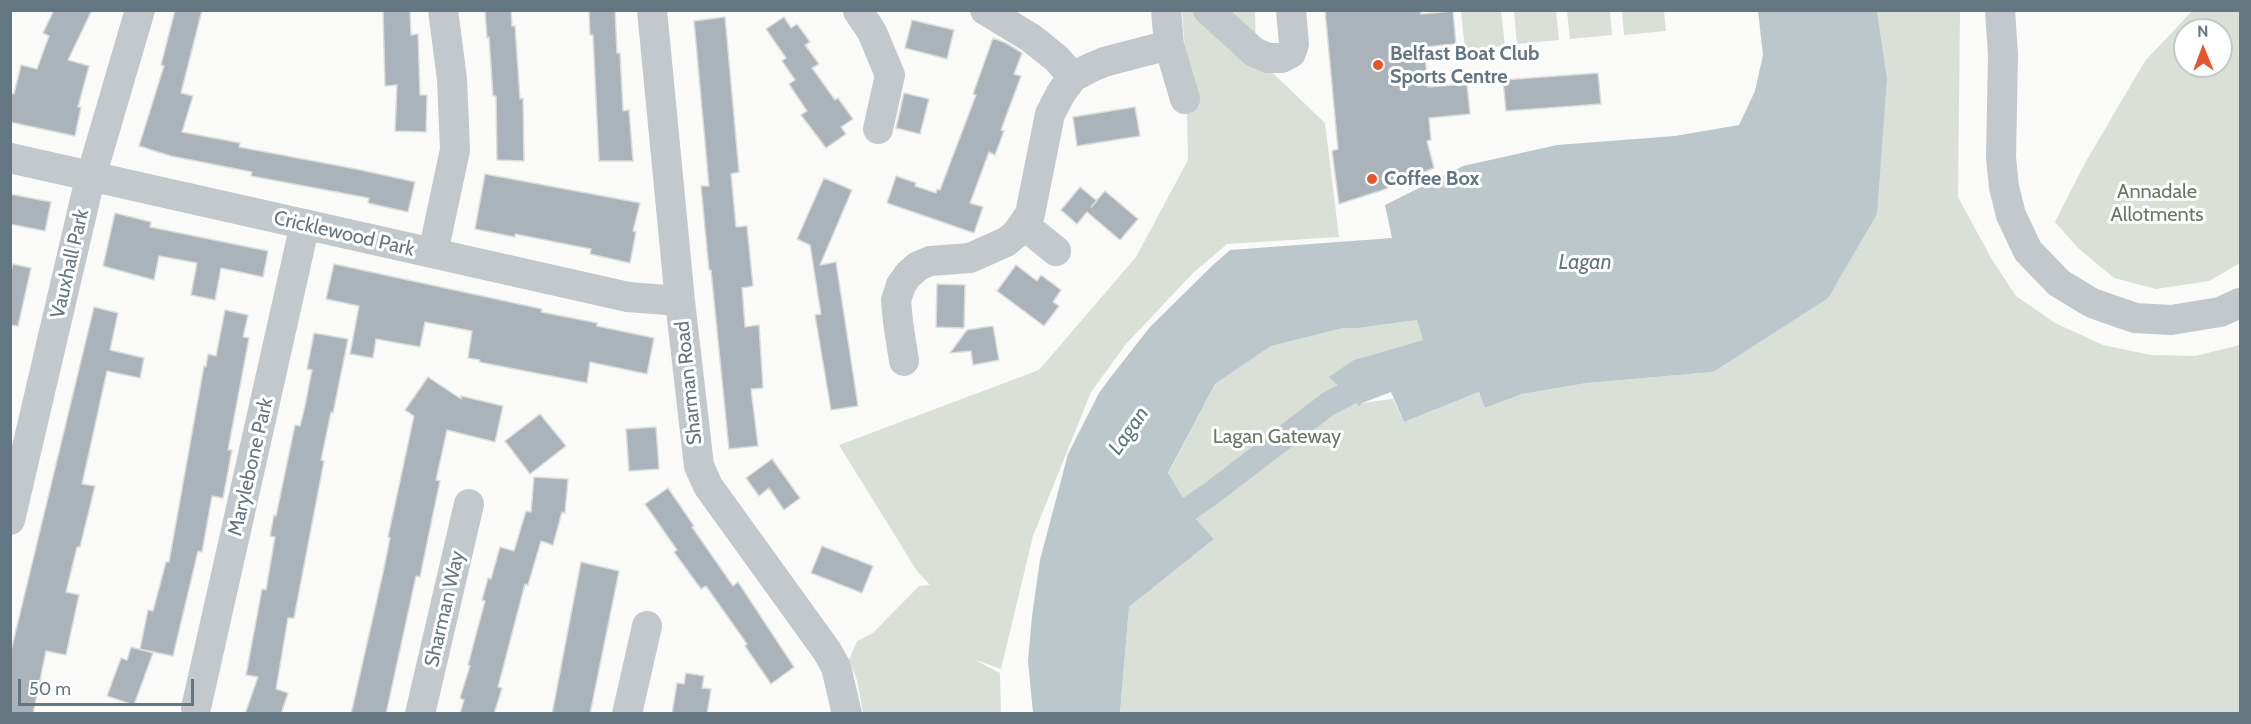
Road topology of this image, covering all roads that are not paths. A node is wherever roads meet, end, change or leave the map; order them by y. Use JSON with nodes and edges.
{"nodes":[{"id":1,"x":140,"y":10,"type":"edge"},
{"id":2,"x":443,"y":10,"type":"edge"},
{"id":3,"x":652,"y":10,"type":"edge"},
{"id":4,"x":860,"y":10,"type":"edge"},
{"id":5,"x":985,"y":10,"type":"edge"},
{"id":6,"x":1166,"y":10,"type":"edge"},
{"id":7,"x":1208,"y":10,"type":"edge"},
{"id":8,"x":1291,"y":10,"type":"edge"},
{"id":9,"x":2000,"y":10,"type":"edge"},
{"id":10,"x":1169,"y":45,"type":"junction"},
{"id":11,"x":1073,"y":77,"type":"junction"},
{"id":12,"x":1185,"y":99,"type":"dead end"},
{"id":13,"x":878,"y":129,"type":"dead end"},
{"id":14,"x":10,"y":158,"type":"edge"},
{"id":15,"x":91,"y":177,"type":"junction"},
{"id":16,"x":305,"y":224,"type":"junction"},
{"id":17,"x":1024,"y":225,"type":"junction"},
{"id":18,"x":1056,"y":251,"type":"dead end"},
{"id":19,"x":432,"y":253,"type":"junction"},
{"id":20,"x":680,"y":301,"type":"junction"},
{"id":21,"x":2241,"y":303,"type":"edge"},
{"id":22,"x":904,"y":361,"type":"dead end"},
{"id":23,"x":470,"y":504,"type":"dead end"},
{"id":24,"x":10,"y":520,"type":"edge"},
{"id":25,"x":647,"y":626,"type":"dead end"},
{"id":26,"x":196,"y":708,"type":"dead end"},
{"id":27,"x":420,"y":714,"type":"edge"},
{"id":28,"x":627,"y":714,"type":"edge"},
{"id":29,"x":847,"y":714,"type":"edge"}],
"edges":[{"from":1,"to":15,"type":"street","name":"Vauxhall Park"},
{"from":2,"to":19,"type":"street"},
{"from":3,"to":20,"type":"street","name":"Sharman Road"},
{"from":4,"to":13,"type":"street"},
{"from":5,"to":11,"type":"street"},
{"from":6,"to":10,"type":"street"},
{"from":7,"to":8,"type":"street"},
{"from":9,"to":21,"type":"street"},
{"from":10,"to":11,"type":"street"},
{"from":10,"to":12,"type":"street"},
{"from":11,"to":17,"type":"street"},
{"from":14,"to":15,"type":"street","name":"Cricklewood Park"},
{"from":15,"to":16,"type":"street","name":"Cricklewood Park"},
{"from":15,"to":24,"type":"street","name":"Vauxhall Park"},
{"from":16,"to":19,"type":"street","name":"Cricklewood Park"},
{"from":16,"to":26,"type":"street","name":"Marylebone Park"},
{"from":17,"to":18,"type":"street"},
{"from":17,"to":22,"type":"street"},
{"from":19,"to":20,"type":"street","name":"Cricklewood Park"},
{"from":20,"to":29,"type":"street","name":"Sharman Road"},
{"from":23,"to":27,"type":"street","name":"Sharman Way"},
{"from":25,"to":28,"type":"street"}]}
